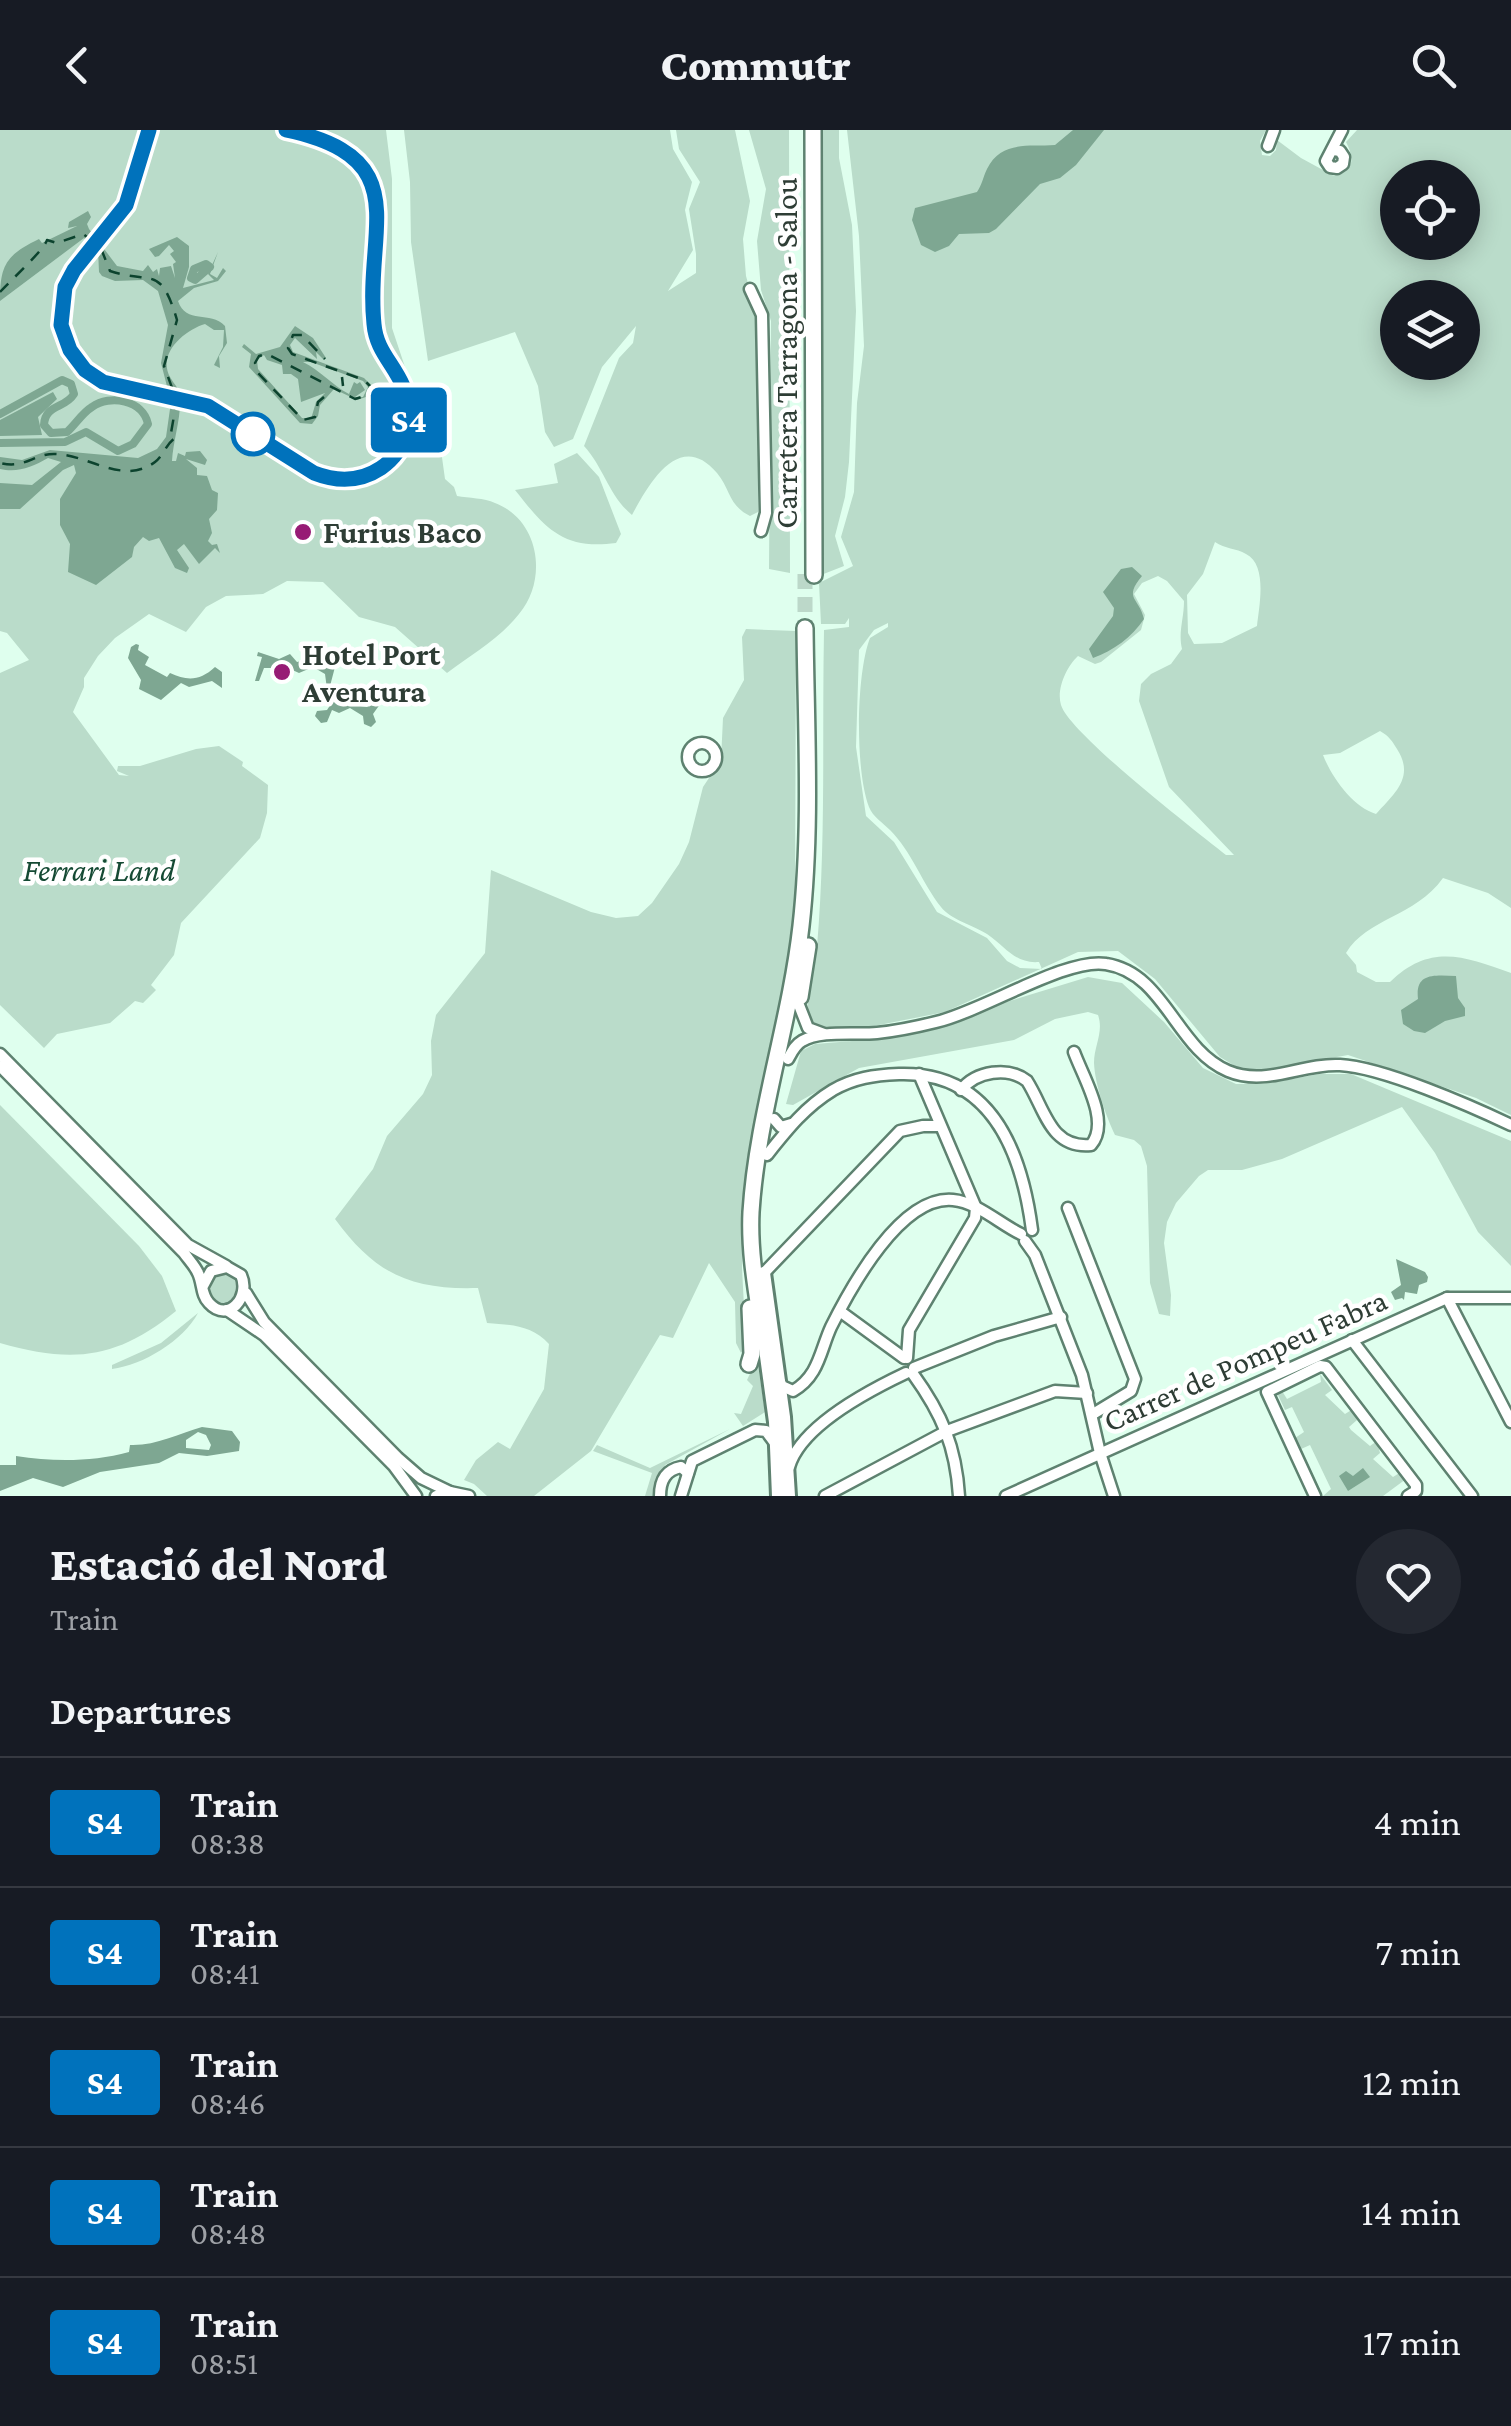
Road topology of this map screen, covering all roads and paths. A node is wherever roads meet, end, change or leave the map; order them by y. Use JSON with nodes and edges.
{"nodes":[{"id":1,"x":803,"y":130,"type":"edge"},
{"id":2,"x":813,"y":130,"type":"edge"},
{"id":3,"x":1274,"y":130,"type":"edge"},
{"id":4,"x":1342,"y":130,"type":"edge"},
{"id":5,"x":1268,"y":146,"type":"dead end"},
{"id":6,"x":1334,"y":150,"type":"dead end"},
{"id":7,"x":750,"y":289,"type":"dead end"},
{"id":8,"x":762,"y":531,"type":"dead end"},
{"id":9,"x":799,"y":1005,"type":"junction"},
{"id":10,"x":840,"y":1036,"type":"junction"},
{"id":11,"x":1074,"y":1052,"type":"dead end"},
{"id":12,"x":0,"y":1054,"type":"edge"},
{"id":13,"x":788,"y":1058,"type":"junction"},
{"id":14,"x":0,"y":1066,"type":"edge"},
{"id":15,"x":920,"y":1074,"type":"junction"},
{"id":16,"x":961,"y":1090,"type":"junction"},
{"id":17,"x":774,"y":1119,"type":"junction"},
{"id":18,"x":792,"y":1124,"type":"junction"},
{"id":19,"x":1511,"y":1125,"type":"edge"},
{"id":20,"x":940,"y":1126,"type":"junction"},
{"id":21,"x":767,"y":1155,"type":"junction"},
{"id":22,"x":976,"y":1208,"type":"junction"},
{"id":23,"x":1068,"y":1208,"type":"dead end"},
{"id":24,"x":751,"y":1214,"type":"junction"},
{"id":25,"x":1028,"y":1232,"type":"junction"},
{"id":26,"x":227,"y":1267,"type":"junction"},
{"id":27,"x":764,"y":1272,"type":"junction"},
{"id":28,"x":203,"y":1286,"type":"junction"},
{"id":29,"x":245,"y":1292,"type":"junction"},
{"id":30,"x":1446,"y":1298,"type":"junction"},
{"id":31,"x":1511,"y":1298,"type":"edge"},
{"id":32,"x":226,"y":1310,"type":"junction"},
{"id":33,"x":840,"y":1312,"type":"junction"},
{"id":34,"x":1061,"y":1316,"type":"junction"},
{"id":35,"x":762,"y":1334,"type":"joint"},
{"id":36,"x":1352,"y":1340,"type":"junction"},
{"id":37,"x":1318,"y":1356,"type":"junction"},
{"id":38,"x":749,"y":1364,"type":"dead end"},
{"id":39,"x":909,"y":1366,"type":"junction"},
{"id":40,"x":1326,"y":1366,"type":"junction"},
{"id":41,"x":778,"y":1379,"type":"junction"},
{"id":42,"x":1264,"y":1386,"type":"junction"},
{"id":43,"x":1088,"y":1393,"type":"junction"},
{"id":44,"x":1093,"y":1414,"type":"junction"},
{"id":45,"x":1511,"y":1422,"type":"edge"},
{"id":46,"x":946,"y":1430,"type":"junction"},
{"id":47,"x":777,"y":1446,"type":"junction"},
{"id":48,"x":1100,"y":1453,"type":"junction"},
{"id":49,"x":789,"y":1472,"type":"junction"},
{"id":50,"x":688,"y":1473,"type":"junction"},
{"id":51,"x":450,"y":1492,"type":"junction"},
{"id":52,"x":416,"y":1496,"type":"edge"},
{"id":53,"x":436,"y":1496,"type":"edge"},
{"id":54,"x":469,"y":1496,"type":"edge"},
{"id":55,"x":660,"y":1496,"type":"edge"},
{"id":56,"x":680,"y":1496,"type":"edge"},
{"id":57,"x":778,"y":1496,"type":"edge"},
{"id":58,"x":792,"y":1496,"type":"edge"},
{"id":59,"x":824,"y":1496,"type":"edge"},
{"id":60,"x":959,"y":1496,"type":"edge"},
{"id":61,"x":1006,"y":1496,"type":"edge"},
{"id":62,"x":1114,"y":1496,"type":"edge"},
{"id":63,"x":1315,"y":1496,"type":"edge"},
{"id":64,"x":1408,"y":1496,"type":"edge"},
{"id":65,"x":1472,"y":1496,"type":"edge"}],
"edges":[{"from":1,"to":2,"type":"highway","name":"Carretera Tarragona - Salou"},
{"from":3,"to":5,"type":"street"},
{"from":4,"to":6,"type":"street"},
{"from":7,"to":8,"type":"street"},
{"from":9,"to":10,"type":"street"},
{"from":9,"to":13,"type":"highway"},
{"from":9,"to":24,"type":"highway"},
{"from":10,"to":13,"type":"street"},
{"from":10,"to":19,"type":"street"},
{"from":11,"to":16,"type":"street"},
{"from":12,"to":26,"type":"street"},
{"from":13,"to":17,"type":"highway"},
{"from":14,"to":28,"type":"street"},
{"from":15,"to":16,"type":"street"},
{"from":15,"to":18,"type":"street"},
{"from":15,"to":20,"type":"street"},
{"from":16,"to":25,"type":"street"},
{"from":17,"to":18,"type":"street"},
{"from":17,"to":21,"type":"highway"},
{"from":18,"to":21,"type":"street"},
{"from":20,"to":22,"type":"street"},
{"from":20,"to":27,"type":"street"},
{"from":21,"to":27,"type":"highway"},
{"from":22,"to":25,"type":"street"},
{"from":22,"to":33,"type":"street"},
{"from":22,"to":39,"type":"street"},
{"from":23,"to":44,"type":"street"},
{"from":24,"to":35,"type":"highway"},
{"from":24,"to":38,"type":"highway"},
{"from":25,"to":34,"type":"street"},
{"from":26,"to":28,"type":"street"},
{"from":26,"to":29,"type":"street"},
{"from":27,"to":41,"type":"main road"},
{"from":28,"to":32,"type":"street"},
{"from":29,"to":32,"type":"street"},
{"from":29,"to":51,"type":"street"},
{"from":30,"to":31,"type":"street","name":"Carrer de Pompeu Fabra"},
{"from":30,"to":36,"type":"street","name":"Carrer de Pompeu Fabra"},
{"from":30,"to":45,"type":"street"},
{"from":32,"to":52,"type":"street"},
{"from":33,"to":39,"type":"street"},
{"from":33,"to":41,"type":"street"},
{"from":34,"to":39,"type":"street"},
{"from":34,"to":43,"type":"street"},
{"from":35,"to":47,"type":"main road"},
{"from":36,"to":37,"type":"street","name":"Carrer de Pompeu Fabra"},
{"from":36,"to":65,"type":"street"},
{"from":37,"to":40,"type":"street"},
{"from":37,"to":42,"type":"street","name":"Carrer de Pompeu Fabra"},
{"from":39,"to":46,"type":"street"},
{"from":39,"to":49,"type":"street"},
{"from":40,"to":42,"type":"street"},
{"from":40,"to":64,"type":"street"},
{"from":41,"to":49,"type":"main road"},
{"from":42,"to":48,"type":"street","name":"Carrer de Pompeu Fabra"},
{"from":42,"to":63,"type":"street"},
{"from":43,"to":44,"type":"street"},
{"from":43,"to":46,"type":"street"},
{"from":44,"to":48,"type":"street"},
{"from":46,"to":59,"type":"street"},
{"from":46,"to":60,"type":"street"},
{"from":47,"to":50,"type":"street"},
{"from":47,"to":57,"type":"main road"},
{"from":48,"to":61,"type":"street","name":"Carrer de Pompeu Fabra"},
{"from":48,"to":62,"type":"street"},
{"from":49,"to":58,"type":"main road"},
{"from":50,"to":55,"type":"street"},
{"from":50,"to":56,"type":"street"},
{"from":51,"to":53,"type":"street"},
{"from":51,"to":54,"type":"street"}]}
